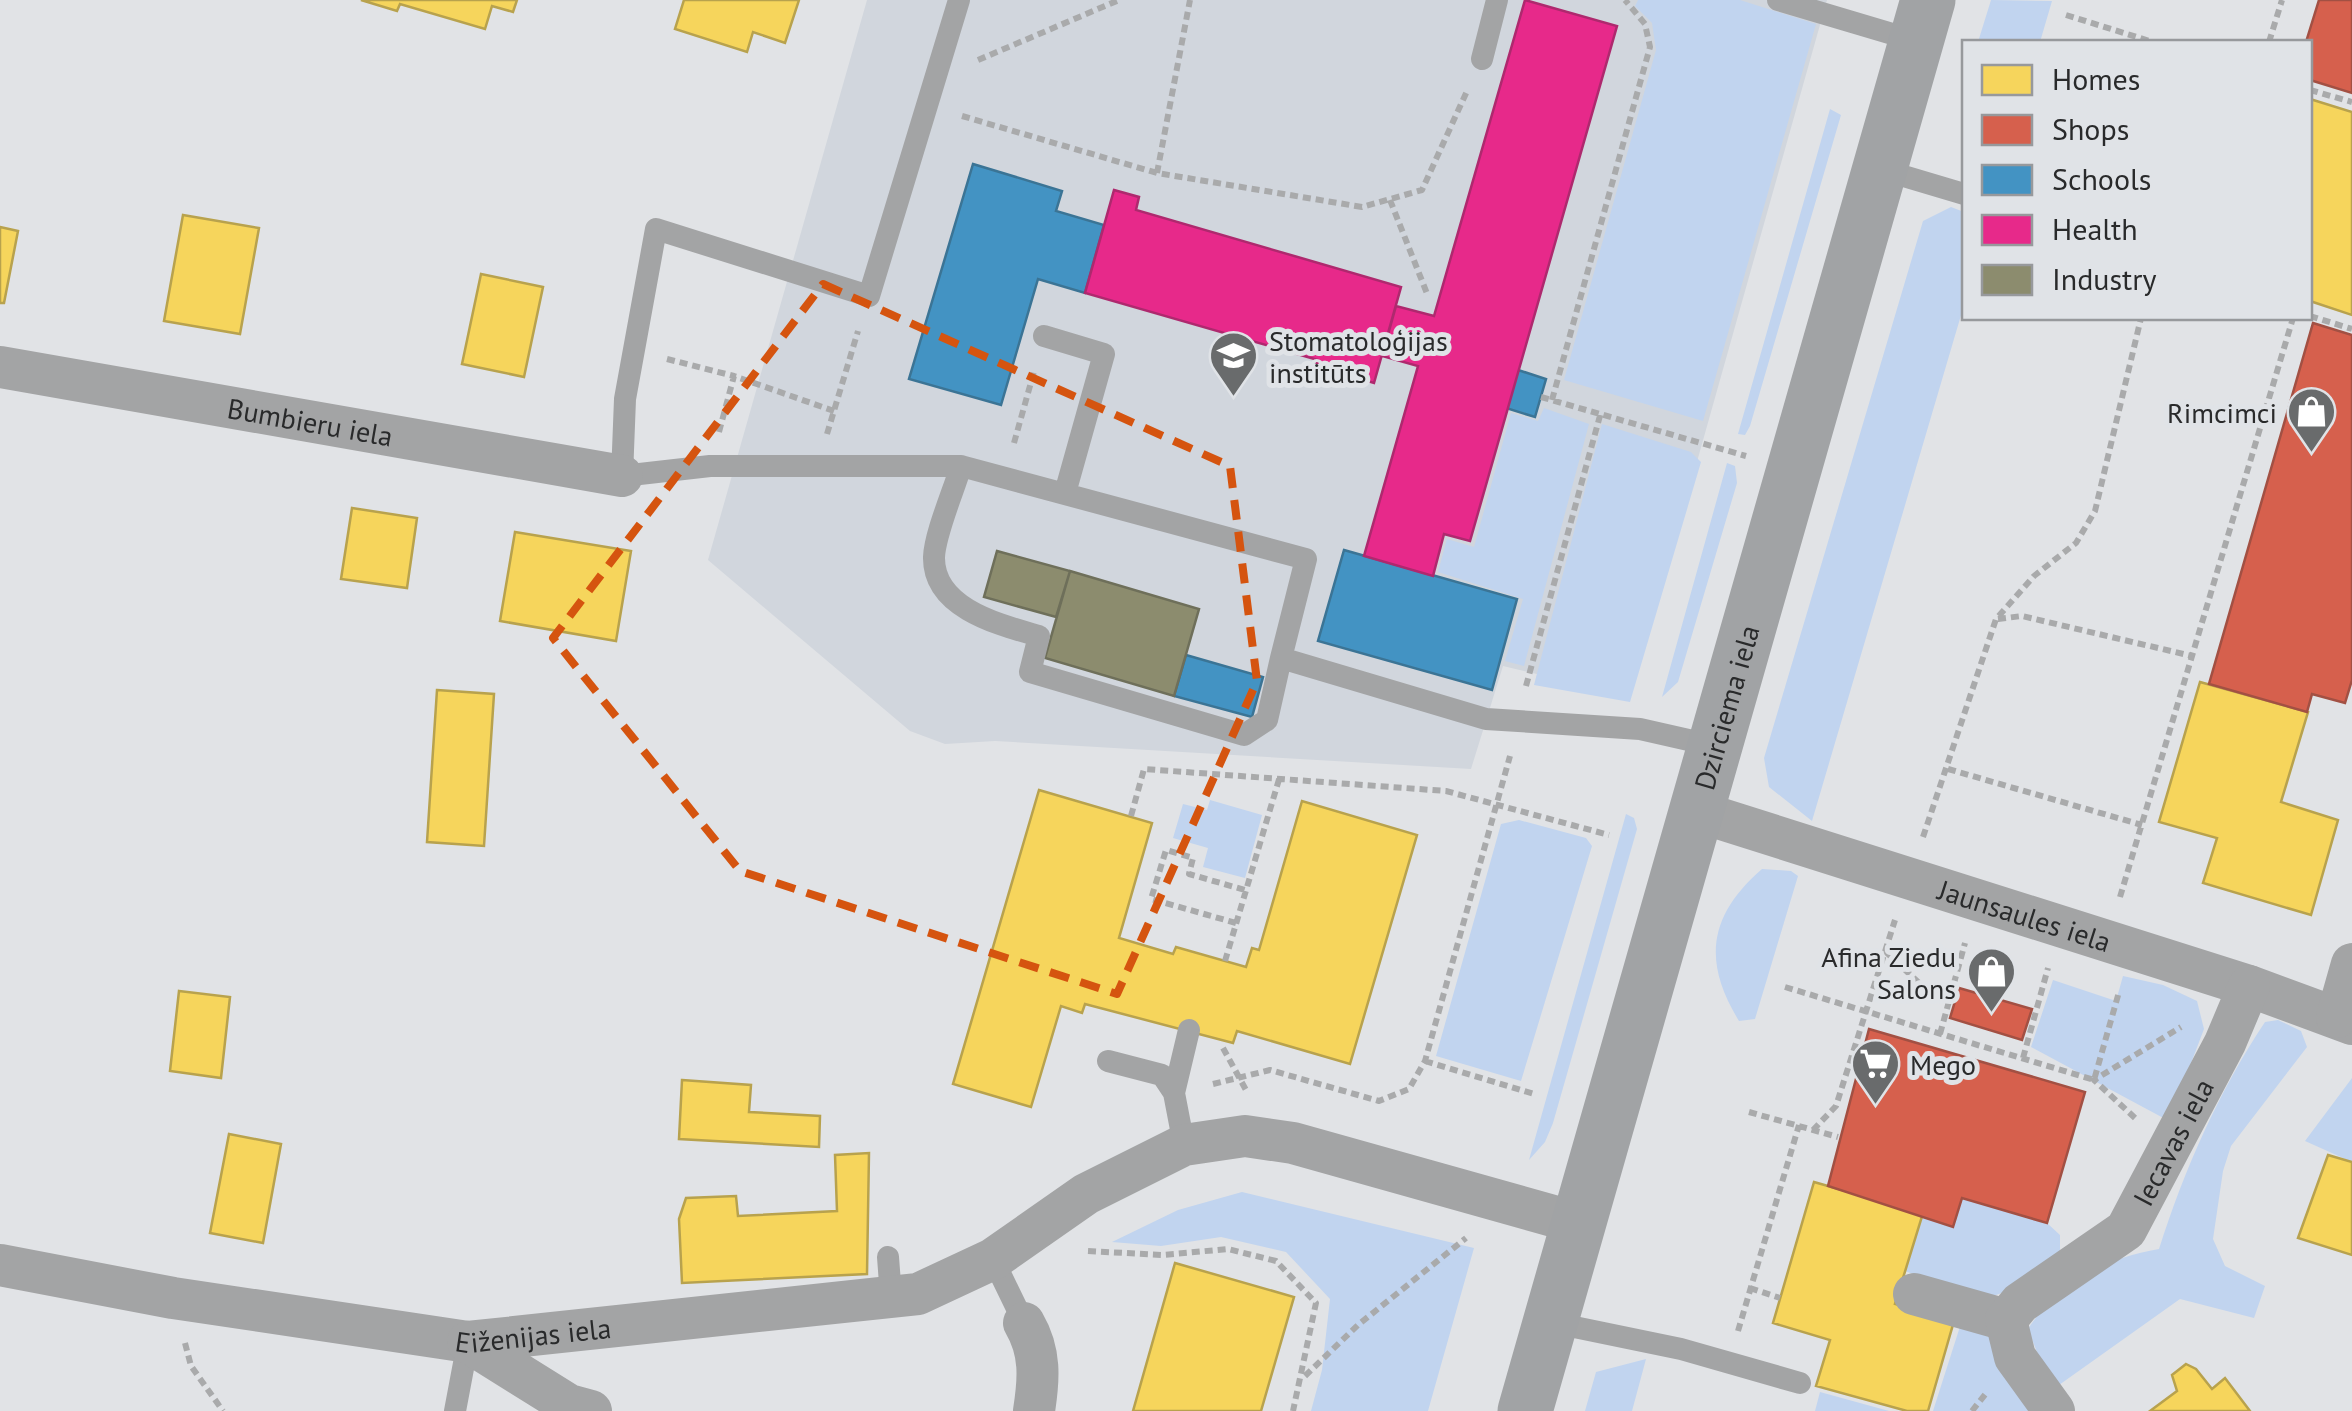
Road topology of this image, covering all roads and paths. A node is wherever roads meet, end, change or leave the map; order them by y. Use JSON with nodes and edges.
{"nodes":[{"id":1,"x":960,"y":0,"type":"edge"},
{"id":2,"x":1118,"y":0,"type":"edge"},
{"id":3,"x":1190,"y":0,"type":"edge"},
{"id":4,"x":1497,"y":0,"type":"edge"},
{"id":5,"x":1625,"y":0,"type":"edge"},
{"id":6,"x":1778,"y":0,"type":"edge"},
{"id":7,"x":2282,"y":0,"type":"edge"},
{"id":8,"x":2066,"y":16,"type":"dead end"},
{"id":9,"x":1922,"y":20,"type":"edge"},
{"id":10,"x":2146,"y":40,"type":"edge"},
{"id":11,"x":2270,"y":40,"type":"edge"},
{"id":12,"x":1482,"y":59,"type":"joint"},
{"id":13,"x":936,"y":78,"type":"junction"},
{"id":14,"x":2312,"y":91,"type":"edge"},
{"id":15,"x":2352,"y":102,"type":"edge"},
{"id":16,"x":927,"y":106,"type":"junction"},
{"id":17,"x":1880,"y":169,"type":"junction"},
{"id":18,"x":1157,"y":173,"type":"junction"},
{"id":19,"x":1962,"y":193,"type":"edge"},
{"id":20,"x":1390,"y":200,"type":"junction"},
{"id":21,"x":868,"y":296,"type":"junction"},
{"id":22,"x":1428,"y":296,"type":"dead end"},
{"id":23,"x":2312,"y":317,"type":"edge"},
{"id":24,"x":2141,"y":320,"type":"edge"},
{"id":25,"x":2293,"y":320,"type":"edge"},
{"id":26,"x":2352,"y":329,"type":"edge"},
{"id":27,"x":1044,"y":336,"type":"joint"},
{"id":28,"x":633,"y":351,"type":"junction"},
{"id":29,"x":0,"y":367,"type":"edge"},
{"id":30,"x":734,"y":376,"type":"junction"},
{"id":31,"x":1541,"y":397,"type":"dead end"},
{"id":32,"x":1552,"y":400,"type":"junction"},
{"id":33,"x":834,"y":411,"type":"junction"},
{"id":34,"x":1601,"y":412,"type":"junction"},
{"id":35,"x":1719,"y":448,"type":"dead end"},
{"id":36,"x":817,"y":465,"type":"junction"},
{"id":37,"x":710,"y":466,"type":"junction"},
{"id":38,"x":961,"y":466,"type":"junction"},
{"id":39,"x":622,"y":476,"type":"junction"},
{"id":40,"x":1002,"y":477,"type":"junction"},
{"id":41,"x":1064,"y":494,"type":"junction"},
{"id":42,"x":1996,"y":619,"type":"junction"},
{"id":43,"x":2192,"y":656,"type":"junction"},
{"id":44,"x":1281,"y":658,"type":"junction"},
{"id":45,"x":1518,"y":718,"type":"junction"},
{"id":46,"x":1715,"y":746,"type":"junction"},
{"id":47,"x":1948,"y":769,"type":"junction"},
{"id":48,"x":1280,"y":776,"type":"junction"},
{"id":49,"x":1500,"y":805,"type":"junction"},
{"id":50,"x":1696,"y":811,"type":"junction"},
{"id":51,"x":1130,"y":816,"type":"dead end"},
{"id":52,"x":2142,"y":825,"type":"junction"},
{"id":53,"x":1609,"y":834,"type":"dead end"},
{"id":54,"x":1908,"y":878,"type":"junction"},
{"id":55,"x":1246,"y":890,"type":"junction"},
{"id":56,"x":1976,"y":900,"type":"junction"},
{"id":57,"x":1236,"y":923,"type":"junction"},
{"id":58,"x":2060,"y":926,"type":"junction"},
{"id":59,"x":2119,"y":945,"type":"junction"},
{"id":60,"x":1884,"y":951,"type":"junction"},
{"id":61,"x":1225,"y":961,"type":"dead end"},
{"id":62,"x":2352,"y":964,"type":"edge"},
{"id":63,"x":2248,"y":986,"type":"junction"},
{"id":64,"x":1785,"y":988,"type":"dead end"},
{"id":65,"x":1949,"y":1000,"type":"junction"},
{"id":66,"x":1865,"y":1011,"type":"junction"},
{"id":67,"x":2345,"y":1020,"type":"edge"},
{"id":68,"x":1189,"y":1030,"type":"dead end"},
{"id":69,"x":1940,"y":1034,"type":"junction"},
{"id":70,"x":2023,"y":1058,"type":"junction"},
{"id":71,"x":1108,"y":1060,"type":"dead end"},
{"id":72,"x":1424,"y":1061,"type":"junction"},
{"id":73,"x":2094,"y":1080,"type":"junction"},
{"id":74,"x":1174,"y":1093,"type":"junction"},
{"id":75,"x":1534,"y":1094,"type":"dead end"},
{"id":76,"x":1749,"y":1112,"type":"dead end"},
{"id":77,"x":1799,"y":1125,"type":"junction"},
{"id":78,"x":1813,"y":1130,"type":"junction"},
{"id":79,"x":1838,"y":1137,"type":"dead end"},
{"id":80,"x":1184,"y":1145,"type":"junction"},
{"id":81,"x":1578,"y":1223,"type":"junction"},
{"id":82,"x":1452,"y":1228,"type":"dead end"},
{"id":83,"x":1471,"y":1234,"type":"junction"},
{"id":84,"x":1481,"y":1239,"type":"dead end"},
{"id":85,"x":1098,"y":1242,"type":"dead end"},
{"id":86,"x":993,"y":1258,"type":"junction"},
{"id":87,"x":0,"y":1265,"type":"edge"},
{"id":88,"x":1750,"y":1288,"type":"junction"},
{"id":89,"x":1914,"y":1294,"type":"dead end"},
{"id":90,"x":173,"y":1298,"type":"junction"},
{"id":91,"x":1780,"y":1298,"type":"dead end"},
{"id":92,"x":2006,"y":1320,"type":"junction"},
{"id":93,"x":1550,"y":1322,"type":"junction"},
{"id":94,"x":1024,"y":1323,"type":"joint"},
{"id":95,"x":468,"y":1342,"type":"junction"},
{"id":96,"x":1729,"y":1361,"type":"junction"},
{"id":97,"x":1302,"y":1379,"type":"junction"},
{"id":98,"x":1800,"y":1382,"type":"dead end"},
{"id":99,"x":222,"y":1411,"type":"edge"},
{"id":100,"x":455,"y":1411,"type":"edge"},
{"id":101,"x":591,"y":1411,"type":"edge"},
{"id":102,"x":1034,"y":1411,"type":"edge"},
{"id":103,"x":1293,"y":1411,"type":"edge"},
{"id":104,"x":1524,"y":1411,"type":"edge"},
{"id":105,"x":2054,"y":1411,"type":"edge"}],
"edges":[{"from":1,"to":13,"type":"lane"},
{"from":2,"to":13,"type":"path"},
{"from":3,"to":18,"type":"path"},
{"from":4,"to":12,"type":"lane"},
{"from":5,"to":32,"type":"path"},
{"from":6,"to":9,"type":"lane"},
{"from":7,"to":11,"type":"path"},
{"from":8,"to":10,"type":"path"},
{"from":9,"to":17,"type":"street","name":"Dzirciema iela"},
{"from":12,"to":20,"type":"path"},
{"from":13,"to":16,"type":"lane"},
{"from":14,"to":15,"type":"path"},
{"from":16,"to":18,"type":"path"},
{"from":16,"to":21,"type":"lane"},
{"from":17,"to":19,"type":"lane"},
{"from":17,"to":46,"type":"street","name":"Dzirciema iela"},
{"from":18,"to":20,"type":"path"},
{"from":20,"to":22,"type":"path"},
{"from":21,"to":28,"type":"lane"},
{"from":21,"to":33,"type":"path"},
{"from":23,"to":26,"type":"path"},
{"from":24,"to":42,"type":"path"},
{"from":25,"to":43,"type":"path"},
{"from":27,"to":40,"type":"path"},
{"from":27,"to":41,"type":"lane"},
{"from":28,"to":30,"type":"path"},
{"from":28,"to":39,"type":"lane"},
{"from":29,"to":39,"type":"street","name":"Bumbieru iela"},
{"from":30,"to":33,"type":"path"},
{"from":30,"to":37,"type":"path"},
{"from":31,"to":32,"type":"path"},
{"from":32,"to":34,"type":"path"},
{"from":33,"to":36,"type":"path"},
{"from":34,"to":35,"type":"path"},
{"from":34,"to":45,"type":"path"},
{"from":36,"to":37,"type":"lane"},
{"from":36,"to":38,"type":"lane"},
{"from":37,"to":39,"type":"lane"},
{"from":38,"to":40,"type":"lane"},
{"from":38,"to":44,"type":"lane"},
{"from":40,"to":41,"type":"lane"},
{"from":41,"to":44,"type":"lane"},
{"from":42,"to":43,"type":"path"},
{"from":42,"to":47,"type":"path"},
{"from":43,"to":52,"type":"path"},
{"from":44,"to":45,"type":"lane"},
{"from":45,"to":46,"type":"lane"},
{"from":45,"to":49,"type":"path"},
{"from":46,"to":50,"type":"street","name":"Dzirciema iela"},
{"from":47,"to":52,"type":"path"},
{"from":47,"to":54,"type":"path"},
{"from":48,"to":49,"type":"path"},
{"from":48,"to":51,"type":"path"},
{"from":48,"to":55,"type":"path"},
{"from":49,"to":53,"type":"path"},
{"from":49,"to":72,"type":"path"},
{"from":50,"to":54,"type":"street","name":"Jaunsaules iela"},
{"from":50,"to":81,"type":"street","name":"Dzirciema iela"},
{"from":52,"to":59,"type":"path"},
{"from":54,"to":56,"type":"street","name":"Jaunsaules iela"},
{"from":54,"to":60,"type":"path"},
{"from":55,"to":57,"type":"path"},
{"from":55,"to":57,"type":"path"},
{"from":56,"to":58,"type":"street","name":"Jaunsaules iela"},
{"from":56,"to":65,"type":"path"},
{"from":57,"to":61,"type":"path"},
{"from":58,"to":59,"type":"street","name":"Jaunsaules iela"},
{"from":58,"to":70,"type":"path"},
{"from":59,"to":63,"type":"street","name":"Jaunsaules iela"},
{"from":59,"to":73,"type":"path"},
{"from":60,"to":65,"type":"path"},
{"from":60,"to":66,"type":"path"},
{"from":62,"to":67,"type":"street"},
{"from":63,"to":67,"type":"street","name":"Jaunsaules iela"},
{"from":63,"to":73,"type":"path"},
{"from":63,"to":92,"type":"street","name":"Iecavas iela"},
{"from":64,"to":66,"type":"path"},
{"from":65,"to":69,"type":"path"},
{"from":66,"to":69,"type":"path"},
{"from":66,"to":78,"type":"path"},
{"from":68,"to":74,"type":"lane"},
{"from":69,"to":70,"type":"path"},
{"from":70,"to":73,"type":"path"},
{"from":71,"to":74,"type":"lane"},
{"from":72,"to":74,"type":"path"},
{"from":72,"to":75,"type":"path"},
{"from":74,"to":80,"type":"lane"},
{"from":76,"to":77,"type":"path"},
{"from":77,"to":78,"type":"path"},
{"from":77,"to":88,"type":"path"},
{"from":78,"to":79,"type":"path"},
{"from":80,"to":81,"type":"street","name":"Eiženijas iela"},
{"from":80,"to":86,"type":"street","name":"Eiženijas iela"},
{"from":81,"to":93,"type":"street","name":"Dzirciema iela"},
{"from":82,"to":83,"type":"path"},
{"from":83,"to":84,"type":"path"},
{"from":83,"to":97,"type":"path"},
{"from":85,"to":97,"type":"path"},
{"from":86,"to":94,"type":"lane"},
{"from":86,"to":95,"type":"street","name":"Eiženijas iela"},
{"from":87,"to":90,"type":"street","name":"Eiženijas iela"},
{"from":88,"to":91,"type":"path"},
{"from":88,"to":96,"type":"path"},
{"from":89,"to":92,"type":"street"},
{"from":90,"to":95,"type":"street","name":"Eiženijas iela"},
{"from":90,"to":99,"type":"path"},
{"from":92,"to":105,"type":"street"},
{"from":93,"to":96,"type":"lane"},
{"from":93,"to":104,"type":"street","name":"Dzirciema iela"},
{"from":94,"to":102,"type":"street"},
{"from":95,"to":100,"type":"lane"},
{"from":95,"to":101,"type":"street"},
{"from":96,"to":98,"type":"lane"},
{"from":97,"to":103,"type":"path"}]}
